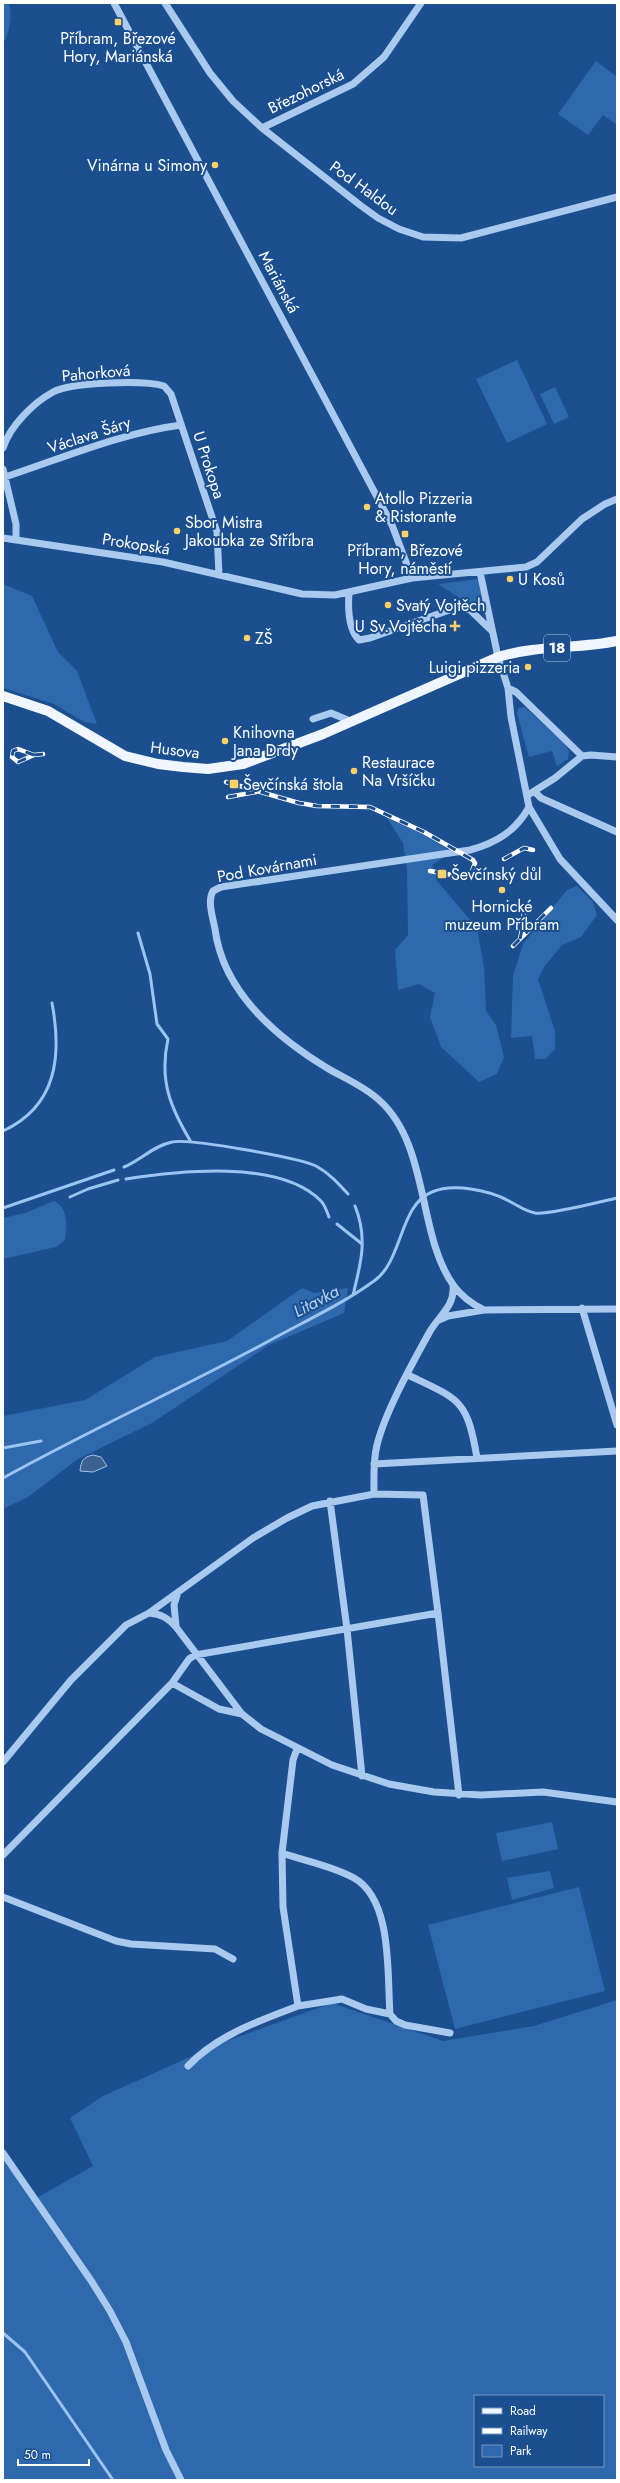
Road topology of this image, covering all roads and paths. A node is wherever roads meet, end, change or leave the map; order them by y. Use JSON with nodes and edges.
{"nodes":[{"id":1,"x":114,"y":3,"type":"edge"},
{"id":2,"x":165,"y":3,"type":"edge"},
{"id":3,"x":422,"y":3,"type":"edge"},
{"id":4,"x":262,"y":128,"type":"junction"},
{"id":5,"x":617,"y":197,"type":"edge"},
{"id":6,"x":169,"y":389,"type":"joint"},
{"id":7,"x":181,"y":425,"type":"junction"},
{"id":8,"x":3,"y":448,"type":"edge"},
{"id":9,"x":3,"y":469,"type":"edge"},
{"id":10,"x":5,"y":477,"type":"junction"},
{"id":11,"x":617,"y":500,"type":"edge"},
{"id":12,"x":3,"y":538,"type":"edge"},
{"id":13,"x":16,"y":540,"type":"junction"},
{"id":14,"x":480,"y":572,"type":"junction"},
{"id":15,"x":219,"y":575,"type":"junction"},
{"id":16,"x":412,"y":578,"type":"junction"},
{"id":17,"x":349,"y":592,"type":"junction"},
{"id":18,"x":492,"y":631,"type":"junction"},
{"id":19,"x":617,"y":641,"type":"edge"},
{"id":20,"x":498,"y":657,"type":"junction"},
{"id":21,"x":508,"y":688,"type":"junction"},
{"id":22,"x":3,"y":696,"type":"edge"},
{"id":23,"x":313,"y":719,"type":"dead end"},
{"id":24,"x":350,"y":721,"type":"junction"},
{"id":25,"x":582,"y":756,"type":"junction"},
{"id":26,"x":617,"y":757,"type":"edge"},
{"id":27,"x":535,"y":792,"type":"junction"},
{"id":28,"x":528,"y":795,"type":"junction"},
{"id":29,"x":529,"y":807,"type":"junction"},
{"id":30,"x":617,"y":832,"type":"edge"},
{"id":31,"x":617,"y":920,"type":"edge"},
{"id":32,"x":453,"y":1286,"type":"junction"},
{"id":33,"x":582,"y":1308,"type":"junction"},
{"id":34,"x":617,"y":1309,"type":"edge"},
{"id":35,"x":484,"y":1310,"type":"junction"},
{"id":36,"x":437,"y":1320,"type":"junction"},
{"id":37,"x":408,"y":1375,"type":"junction"},
{"id":38,"x":617,"y":1425,"type":"edge"},
{"id":39,"x":617,"y":1451,"type":"edge"},
{"id":40,"x":477,"y":1458,"type":"junction"},
{"id":41,"x":374,"y":1464,"type":"junction"},
{"id":42,"x":374,"y":1494,"type":"junction"},
{"id":43,"x":330,"y":1501,"type":"junction"},
{"id":44,"x":178,"y":1592,"type":"junction"},
{"id":45,"x":150,"y":1613,"type":"junction"},
{"id":46,"x":438,"y":1613,"type":"junction"},
{"id":47,"x":176,"y":1627,"type":"junction"},
{"id":48,"x":346,"y":1629,"type":"junction"},
{"id":49,"x":195,"y":1655,"type":"junction"},
{"id":50,"x":172,"y":1683,"type":"junction"},
{"id":51,"x":242,"y":1714,"type":"junction"},
{"id":52,"x":297,"y":1749,"type":"junction"},
{"id":53,"x":3,"y":1762,"type":"edge"},
{"id":54,"x":362,"y":1776,"type":"junction"},
{"id":55,"x":459,"y":1795,"type":"junction"},
{"id":56,"x":617,"y":1802,"type":"edge"},
{"id":57,"x":282,"y":1853,"type":"junction"},
{"id":58,"x":3,"y":1855,"type":"edge"},
{"id":59,"x":3,"y":1897,"type":"edge"},
{"id":60,"x":233,"y":1959,"type":"dead end"},
{"id":61,"x":298,"y":2006,"type":"junction"},
{"id":62,"x":390,"y":2014,"type":"junction"},
{"id":63,"x":450,"y":2033,"type":"dead end"},
{"id":64,"x":188,"y":2066,"type":"dead end"},
{"id":65,"x":3,"y":2153,"type":"edge"},
{"id":66,"x":181,"y":2480,"type":"edge"}],
"edges":[{"from":1,"to":16,"type":"street","name":"Mariánská"},
{"from":2,"to":4,"type":"street","name":"Pod Haldou"},
{"from":3,"to":4,"type":"street","name":"Březohorská"},
{"from":4,"to":5,"type":"street","name":"Pod Haldou"},
{"from":6,"to":7,"type":"street","name":"U Prokopa"},
{"from":6,"to":8,"type":"street","name":"Pahorková"},
{"from":7,"to":10,"type":"street","name":"Václava Šáry"},
{"from":7,"to":15,"type":"street","name":"U Prokopa"},
{"from":9,"to":10,"type":"street"},
{"from":10,"to":13,"type":"street"},
{"from":11,"to":14,"type":"street","name":"Prokopská"},
{"from":12,"to":13,"type":"street","name":"Prokopská"},
{"from":13,"to":15,"type":"street","name":"Prokopská"},
{"from":14,"to":16,"type":"street","name":"Prokopská"},
{"from":14,"to":18,"type":"street"},
{"from":15,"to":17,"type":"street","name":"Prokopská"},
{"from":16,"to":17,"type":"street","name":"Prokopská"},
{"from":17,"to":18,"type":"street"},
{"from":18,"to":20,"type":"street"},
{"from":19,"to":20,"type":"main road","number":"18"},
{"from":20,"to":21,"type":"street"},
{"from":20,"to":24,"type":"main road","name":"Husova","number":"18"},
{"from":21,"to":25,"type":"street"},
{"from":21,"to":28,"type":"street"},
{"from":22,"to":24,"type":"main road","name":"Husova","number":"18"},
{"from":23,"to":24,"type":"street"},
{"from":25,"to":26,"type":"street"},
{"from":25,"to":27,"type":"street"},
{"from":27,"to":28,"type":"street"},
{"from":27,"to":30,"type":"street"},
{"from":28,"to":29,"type":"street"},
{"from":29,"to":31,"type":"street"},
{"from":29,"to":32,"type":"street","name":"Pod Kovárnami"},
{"from":32,"to":35,"type":"street"},
{"from":32,"to":36,"type":"street"},
{"from":33,"to":34,"type":"street"},
{"from":33,"to":35,"type":"street"},
{"from":33,"to":38,"type":"street"},
{"from":35,"to":36,"type":"street"},
{"from":36,"to":37,"type":"street"},
{"from":37,"to":40,"type":"street"},
{"from":37,"to":41,"type":"street"},
{"from":39,"to":40,"type":"street"},
{"from":40,"to":41,"type":"street"},
{"from":41,"to":42,"type":"street"},
{"from":42,"to":43,"type":"street"},
{"from":42,"to":46,"type":"street"},
{"from":43,"to":44,"type":"street"},
{"from":43,"to":48,"type":"street"},
{"from":44,"to":45,"type":"street"},
{"from":44,"to":47,"type":"street"},
{"from":45,"to":47,"type":"street"},
{"from":45,"to":53,"type":"street"},
{"from":46,"to":48,"type":"street"},
{"from":46,"to":55,"type":"street"},
{"from":47,"to":49,"type":"street"},
{"from":48,"to":49,"type":"street"},
{"from":48,"to":54,"type":"street"},
{"from":49,"to":50,"type":"street"},
{"from":49,"to":51,"type":"street"},
{"from":50,"to":51,"type":"street"},
{"from":50,"to":58,"type":"street"},
{"from":51,"to":52,"type":"street"},
{"from":52,"to":54,"type":"street"},
{"from":52,"to":57,"type":"street"},
{"from":54,"to":55,"type":"street"},
{"from":55,"to":56,"type":"street"},
{"from":57,"to":61,"type":"street"},
{"from":57,"to":62,"type":"street"},
{"from":59,"to":60,"type":"street"},
{"from":61,"to":62,"type":"street"},
{"from":61,"to":64,"type":"street"},
{"from":62,"to":63,"type":"street"},
{"from":65,"to":66,"type":"street"}]}
